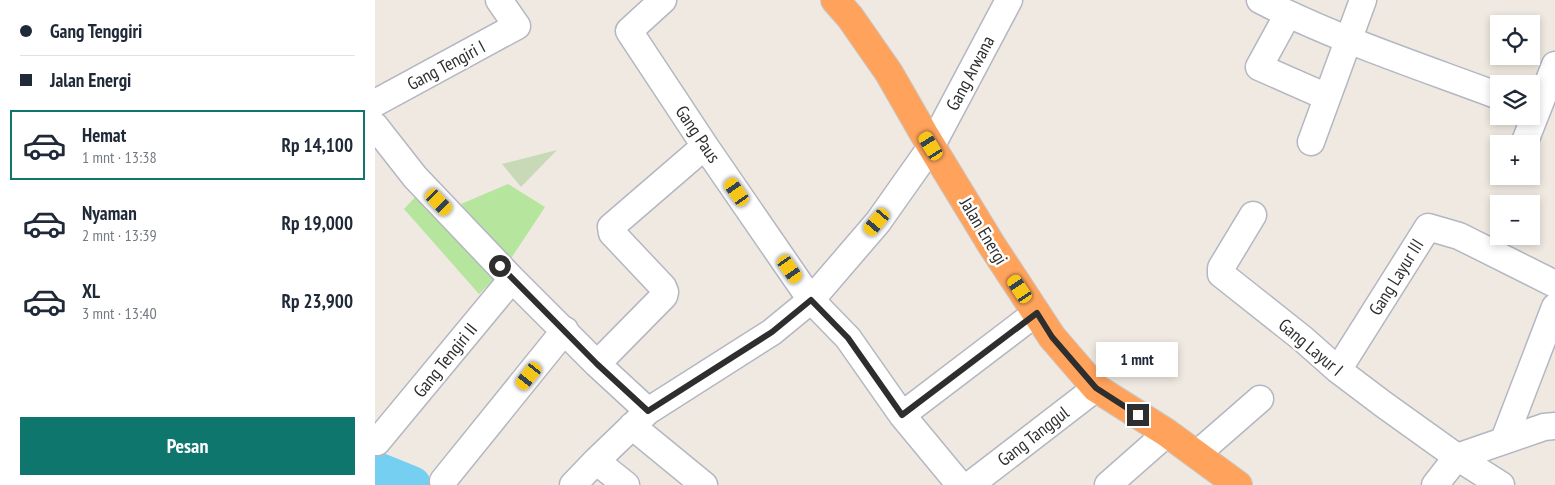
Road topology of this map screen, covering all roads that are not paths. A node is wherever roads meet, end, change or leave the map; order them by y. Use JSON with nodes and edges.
{"nodes":[{"id":1,"x":499,"y":0,"type":"edge"},
{"id":2,"x":663,"y":0,"type":"edge"},
{"id":3,"x":835,"y":0,"type":"edge"},
{"id":4,"x":1009,"y":0,"type":"edge"},
{"id":5,"x":1260,"y":0,"type":"edge"},
{"id":6,"x":1363,"y":0,"type":"edge"},
{"id":7,"x":1288,"y":14,"type":"junction"},
{"id":8,"x":1348,"y":40,"type":"junction"},
{"id":9,"x":1555,"y":65,"type":"edge"},
{"id":10,"x":1490,"y":93,"type":"edge"},
{"id":11,"x":1327,"y":97,"type":"junction"},
{"id":12,"x":375,"y":103,"type":"edge"},
{"id":13,"x":1541,"y":111,"type":"edge"},
{"id":14,"x":375,"y":126,"type":"edge"},
{"id":15,"x":1529,"y":135,"type":"edge"},
{"id":16,"x":1311,"y":142,"type":"dead end"},
{"id":17,"x":705,"y":146,"type":"junction"},
{"id":18,"x":931,"y":146,"type":"junction"},
{"id":19,"x":1253,"y":215,"type":"dead end"},
{"id":20,"x":512,"y":279,"type":"junction"},
{"id":21,"x":1555,"y":284,"type":"edge"},
{"id":22,"x":811,"y":300,"type":"junction"},
{"id":23,"x":1555,"y":307,"type":"edge"},
{"id":24,"x":1037,"y":313,"type":"junction"},
{"id":25,"x":565,"y":330,"type":"junction"},
{"id":26,"x":597,"y":364,"type":"junction"},
{"id":27,"x":1338,"y":370,"type":"junction"},
{"id":28,"x":1096,"y":388,"type":"junction"},
{"id":29,"x":1260,"y":399,"type":"dead end"},
{"id":30,"x":902,"y":415,"type":"junction"},
{"id":31,"x":640,"y":418,"type":"junction"},
{"id":32,"x":1555,"y":426,"type":"edge"},
{"id":33,"x":1167,"y":433,"type":"junction"},
{"id":34,"x":1504,"y":440,"type":"junction"},
{"id":35,"x":377,"y":442,"type":"dead end"},
{"id":36,"x":1197,"y":454,"type":"junction"},
{"id":37,"x":1457,"y":457,"type":"junction"},
{"id":38,"x":596,"y":461,"type":"junction"},
{"id":39,"x":443,"y":481,"type":"dead end"},
{"id":40,"x":573,"y":485,"type":"edge"},
{"id":41,"x":626,"y":485,"type":"edge"},
{"id":42,"x":704,"y":485,"type":"edge"},
{"id":43,"x":960,"y":485,"type":"edge"},
{"id":44,"x":970,"y":485,"type":"edge"},
{"id":45,"x":1108,"y":485,"type":"edge"},
{"id":46,"x":1238,"y":485,"type":"edge"},
{"id":47,"x":1435,"y":485,"type":"edge"},
{"id":48,"x":1501,"y":485,"type":"edge"}],
"edges":[{"from":1,"to":12,"type":"street","name":"Gang Tengiri I"},
{"from":2,"to":17,"type":"street","name":"Gang Paus"},
{"from":3,"to":18,"type":"highway","name":"Jalan Energi"},
{"from":4,"to":18,"type":"street","name":"Gang Arwana"},
{"from":5,"to":7,"type":"street"},
{"from":6,"to":8,"type":"street"},
{"from":7,"to":8,"type":"street"},
{"from":7,"to":11,"type":"street"},
{"from":8,"to":10,"type":"street"},
{"from":8,"to":11,"type":"street"},
{"from":9,"to":13,"type":"street"},
{"from":11,"to":16,"type":"street"},
{"from":13,"to":15,"type":"street"},
{"from":14,"to":20,"type":"street"},
{"from":17,"to":22,"type":"street","name":"Gang Paus"},
{"from":17,"to":26,"type":"street"},
{"from":18,"to":22,"type":"street","name":"Gang Arwana"},
{"from":18,"to":24,"type":"highway","name":"Jalan Energi"},
{"from":19,"to":27,"type":"street","name":"Gang Layur I"},
{"from":20,"to":25,"type":"street"},
{"from":20,"to":35,"type":"street","name":"Gang Tengiri II"},
{"from":21,"to":27,"type":"street","name":"Gang Layur III"},
{"from":22,"to":30,"type":"street","name":"Gang Paus"},
{"from":22,"to":31,"type":"street","name":"Gang Arwana"},
{"from":23,"to":34,"type":"street"},
{"from":24,"to":28,"type":"highway","name":"Jalan Energi"},
{"from":24,"to":30,"type":"street"},
{"from":25,"to":26,"type":"street"},
{"from":25,"to":39,"type":"street"},
{"from":26,"to":31,"type":"street"},
{"from":27,"to":37,"type":"street","name":"Gang Layur I"},
{"from":28,"to":33,"type":"highway","name":"Jalan Energi"},
{"from":28,"to":44,"type":"street","name":"Gang Tanggul"},
{"from":29,"to":36,"type":"street"},
{"from":30,"to":43,"type":"street","name":"Gang Paus"},
{"from":31,"to":38,"type":"street","name":"Gang Arwana"},
{"from":31,"to":42,"type":"street"},
{"from":32,"to":34,"type":"street"},
{"from":33,"to":36,"type":"highway","name":"Jalan Energi"},
{"from":33,"to":45,"type":"street"},
{"from":34,"to":37,"type":"street"},
{"from":36,"to":46,"type":"highway","name":"Jalan Energi"},
{"from":37,"to":47,"type":"street"},
{"from":37,"to":48,"type":"street","name":"Gang Layur I"},
{"from":38,"to":40,"type":"street","name":"Gang Arwana"},
{"from":38,"to":41,"type":"street"}]}
